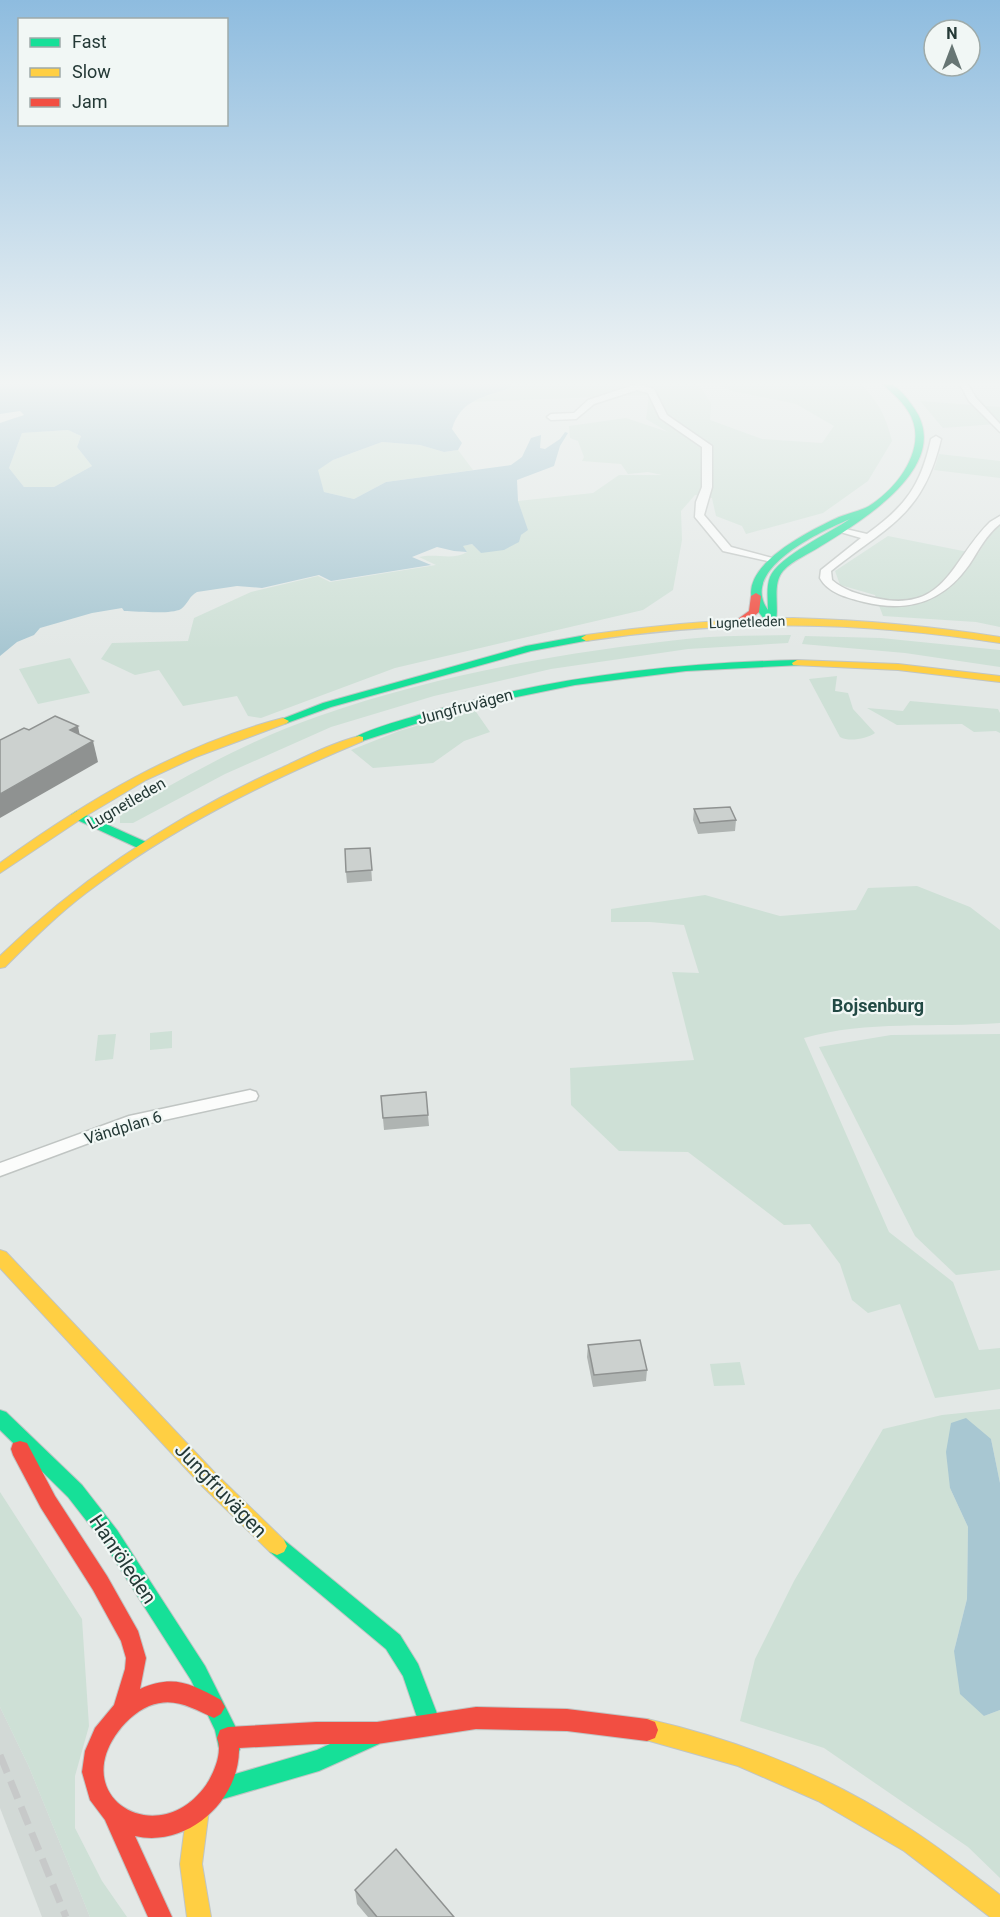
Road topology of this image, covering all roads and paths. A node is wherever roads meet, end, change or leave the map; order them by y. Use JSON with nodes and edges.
{"nodes":[{"id":1,"x":707,"y":470,"type":"edge"},
{"id":2,"x":910,"y":470,"type":"edge"},
{"id":3,"x":928,"y":470,"type":"edge"},
{"id":4,"x":1000,"y":519,"type":"edge"},
{"id":5,"x":836,"y":527,"type":"junction"},
{"id":6,"x":871,"y":538,"type":"junction"},
{"id":7,"x":779,"y":563,"type":"junction"},
{"id":8,"x":756,"y":596,"type":"junction"},
{"id":9,"x":773,"y":620,"type":"junction"},
{"id":10,"x":742,"y":621,"type":"junction"},
{"id":11,"x":1000,"y":642,"type":"edge"},
{"id":12,"x":496,"y":658,"type":"junction"},
{"id":13,"x":1000,"y":679,"type":"edge"},
{"id":14,"x":256,"y":732,"type":"junction"},
{"id":15,"x":77,"y":815,"type":"junction"},
{"id":16,"x":92,"y":822,"type":"junction"},
{"id":17,"x":142,"y":845,"type":"junction"},
{"id":18,"x":0,"y":869,"type":"edge"},
{"id":19,"x":0,"y":883,"type":"edge"},
{"id":20,"x":0,"y":964,"type":"edge"},
{"id":21,"x":250,"y":1096,"type":"dead end"},
{"id":22,"x":0,"y":1170,"type":"edge"},
{"id":23,"x":0,"y":1257,"type":"edge"},
{"id":24,"x":4,"y":1423,"type":"edge"},
{"id":25,"x":214,"y":1707,"type":"junction"},
{"id":26,"x":123,"y":1709,"type":"junction"},
{"id":27,"x":430,"y":1724,"type":"junction"},
{"id":28,"x":376,"y":1734,"type":"junction"},
{"id":29,"x":228,"y":1738,"type":"junction"},
{"id":30,"x":216,"y":1790,"type":"junction"},
{"id":31,"x":198,"y":1810,"type":"junction"},
{"id":32,"x":115,"y":1818,"type":"junction"},
{"id":33,"x":1000,"y":1910,"type":"edge"},
{"id":34,"x":160,"y":1917,"type":"edge"},
{"id":35,"x":199,"y":1917,"type":"edge"}],
"edges":[{"from":1,"to":7,"type":"street"},
{"from":2,"to":5,"type":"main road"},
{"from":3,"to":6,"type":"street"},
{"from":4,"to":6,"type":"street"},
{"from":5,"to":6,"type":"street"},
{"from":5,"to":7,"type":"main road"},
{"from":7,"to":8,"type":"main road"},
{"from":7,"to":9,"type":"main road"},
{"from":8,"to":9,"type":"main road"},
{"from":8,"to":10,"type":"main road"},
{"from":9,"to":10,"type":"main road","name":"Lugnetleden"},
{"from":9,"to":11,"type":"main road","name":"Lugnetleden"},
{"from":9,"to":11,"type":"main road","name":"Lugnetleden"},
{"from":9,"to":12,"type":"main road","name":"Lugnetleden"},
{"from":10,"to":12,"type":"main road","name":"Lugnetleden"},
{"from":12,"to":14,"type":"main road","name":"Lugnetleden"},
{"from":13,"to":17,"type":"main road","name":"Jungfruvägen"},
{"from":14,"to":15,"type":"main road","name":"Lugnetleden"},
{"from":14,"to":16,"type":"main road","name":"Lugnetleden"},
{"from":15,"to":16,"type":"main road"},
{"from":15,"to":18,"type":"main road","name":"Lugnetleden"},
{"from":16,"to":17,"type":"main road"},
{"from":16,"to":19,"type":"main road","name":"Lugnetleden"},
{"from":17,"to":20,"type":"main road","name":"Jungfruvägen"},
{"from":21,"to":22,"type":"street","name":"Vändplan 6"},
{"from":23,"to":27,"type":"main road","name":"Jungfruvägen"},
{"from":24,"to":25,"type":"main road","name":"Hanröleden"},
{"from":24,"to":26,"type":"main road","name":"Hanröleden"},
{"from":25,"to":26,"type":"main road","name":"Hanröleden"},
{"from":25,"to":29,"type":"main road","name":"Hanröleden"},
{"from":26,"to":32,"type":"main road","name":"Hanröleden"},
{"from":27,"to":28,"type":"main road"},
{"from":27,"to":33,"type":"main road"},
{"from":28,"to":29,"type":"main road"},
{"from":28,"to":30,"type":"main road"},
{"from":29,"to":30,"type":"main road","name":"Hanröleden"},
{"from":30,"to":31,"type":"main road","name":"Hanröleden"},
{"from":31,"to":32,"type":"main road","name":"Hanröleden"},
{"from":31,"to":35,"type":"main road"},
{"from":32,"to":34,"type":"main road","name":"Hanröleden"}]}
